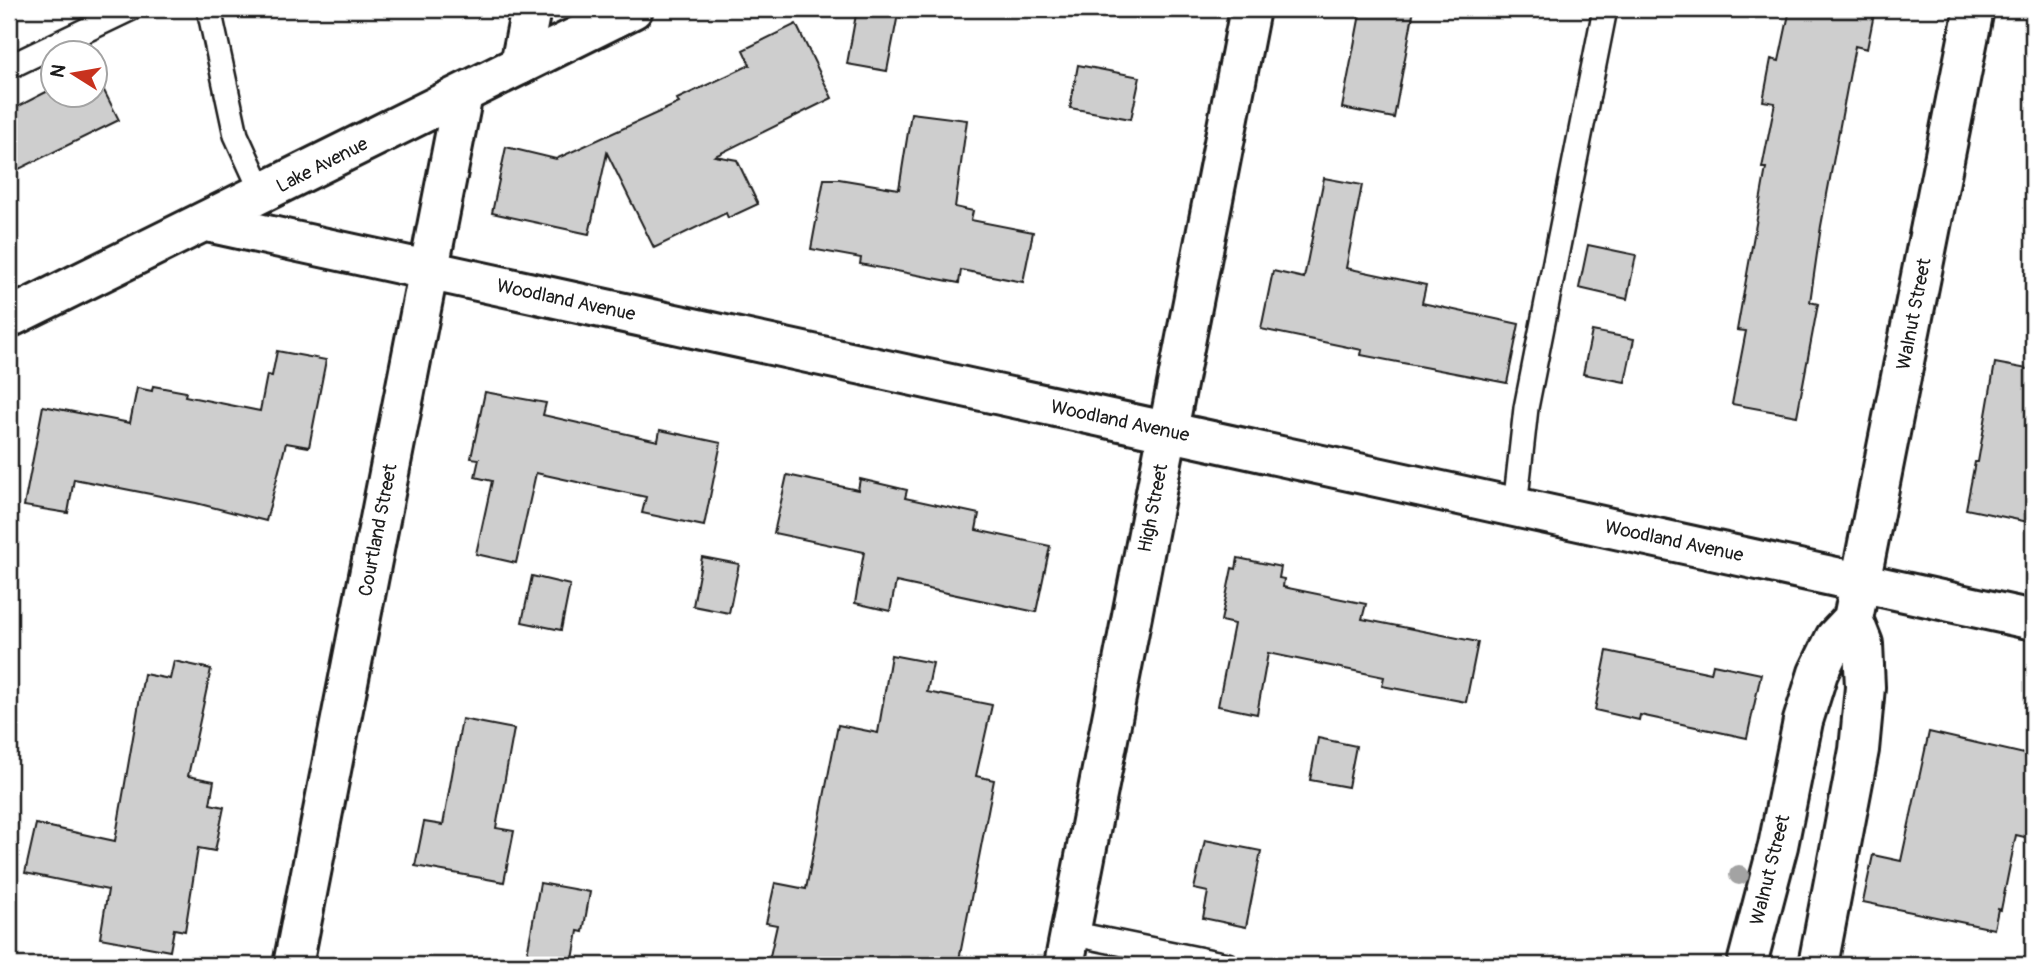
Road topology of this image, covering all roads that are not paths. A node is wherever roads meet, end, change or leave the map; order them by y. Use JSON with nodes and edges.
{"nodes":[{"id":1,"x":130,"y":9,"type":"edge"},
{"id":2,"x":209,"y":9,"type":"edge"},
{"id":3,"x":531,"y":9,"type":"edge"},
{"id":4,"x":633,"y":9,"type":"edge"},
{"id":5,"x":1250,"y":9,"type":"edge"},
{"id":6,"x":1605,"y":9,"type":"edge"},
{"id":7,"x":1974,"y":9,"type":"edge"},
{"id":8,"x":520,"y":65,"type":"junction"},
{"id":9,"x":9,"y":66,"type":"edge"},
{"id":10,"x":463,"y":94,"type":"junction"},
{"id":11,"x":263,"y":194,"type":"junction"},
{"id":12,"x":207,"y":222,"type":"junction"},
{"id":13,"x":429,"y":270,"type":"junction"},
{"id":14,"x":9,"y":318,"type":"edge"},
{"id":15,"x":1168,"y":431,"type":"junction"},
{"id":16,"x":1515,"y":507,"type":"junction"},
{"id":17,"x":1861,"y":582,"type":"junction"},
{"id":18,"x":1853,"y":619,"type":"junction"},
{"id":19,"x":2033,"y":620,"type":"edge"},
{"id":20,"x":1067,"y":949,"type":"edge"},
{"id":21,"x":293,"y":965,"type":"edge"},
{"id":22,"x":1227,"y":965,"type":"edge"},
{"id":23,"x":1750,"y":965,"type":"edge"},
{"id":24,"x":1818,"y":965,"type":"edge"}],
"edges":[{"from":1,"to":9,"type":"lane"},
{"from":2,"to":11,"type":"lane"},
{"from":3,"to":8,"type":"street"},
{"from":4,"to":8,"type":"street","name":"Lake Avenue"},
{"from":5,"to":15,"type":"street","name":"High Street"},
{"from":6,"to":16,"type":"lane"},
{"from":7,"to":17,"type":"street","name":"Walnut Street"},
{"from":8,"to":10,"type":"street","name":"Lake Avenue"},
{"from":10,"to":11,"type":"street","name":"Lake Avenue"},
{"from":10,"to":13,"type":"street","name":"Courtland Street"},
{"from":11,"to":12,"type":"street","name":"Lake Avenue"},
{"from":12,"to":13,"type":"street","name":"Woodland Avenue"},
{"from":12,"to":14,"type":"street","name":"Lake Avenue"},
{"from":13,"to":15,"type":"street","name":"Woodland Avenue"},
{"from":13,"to":21,"type":"street","name":"Courtland Street"},
{"from":15,"to":16,"type":"street","name":"Woodland Avenue"},
{"from":15,"to":20,"type":"street","name":"High Street"},
{"from":16,"to":17,"type":"street","name":"Woodland Avenue"},
{"from":17,"to":18,"type":"street","name":"Walnut Street"},
{"from":17,"to":19,"type":"street","name":"Woodland Avenue"},
{"from":18,"to":23,"type":"street","name":"Walnut Street"},
{"from":18,"to":24,"type":"street","name":"Walnut Street"},
{"from":20,"to":22,"type":"lane"}]}
